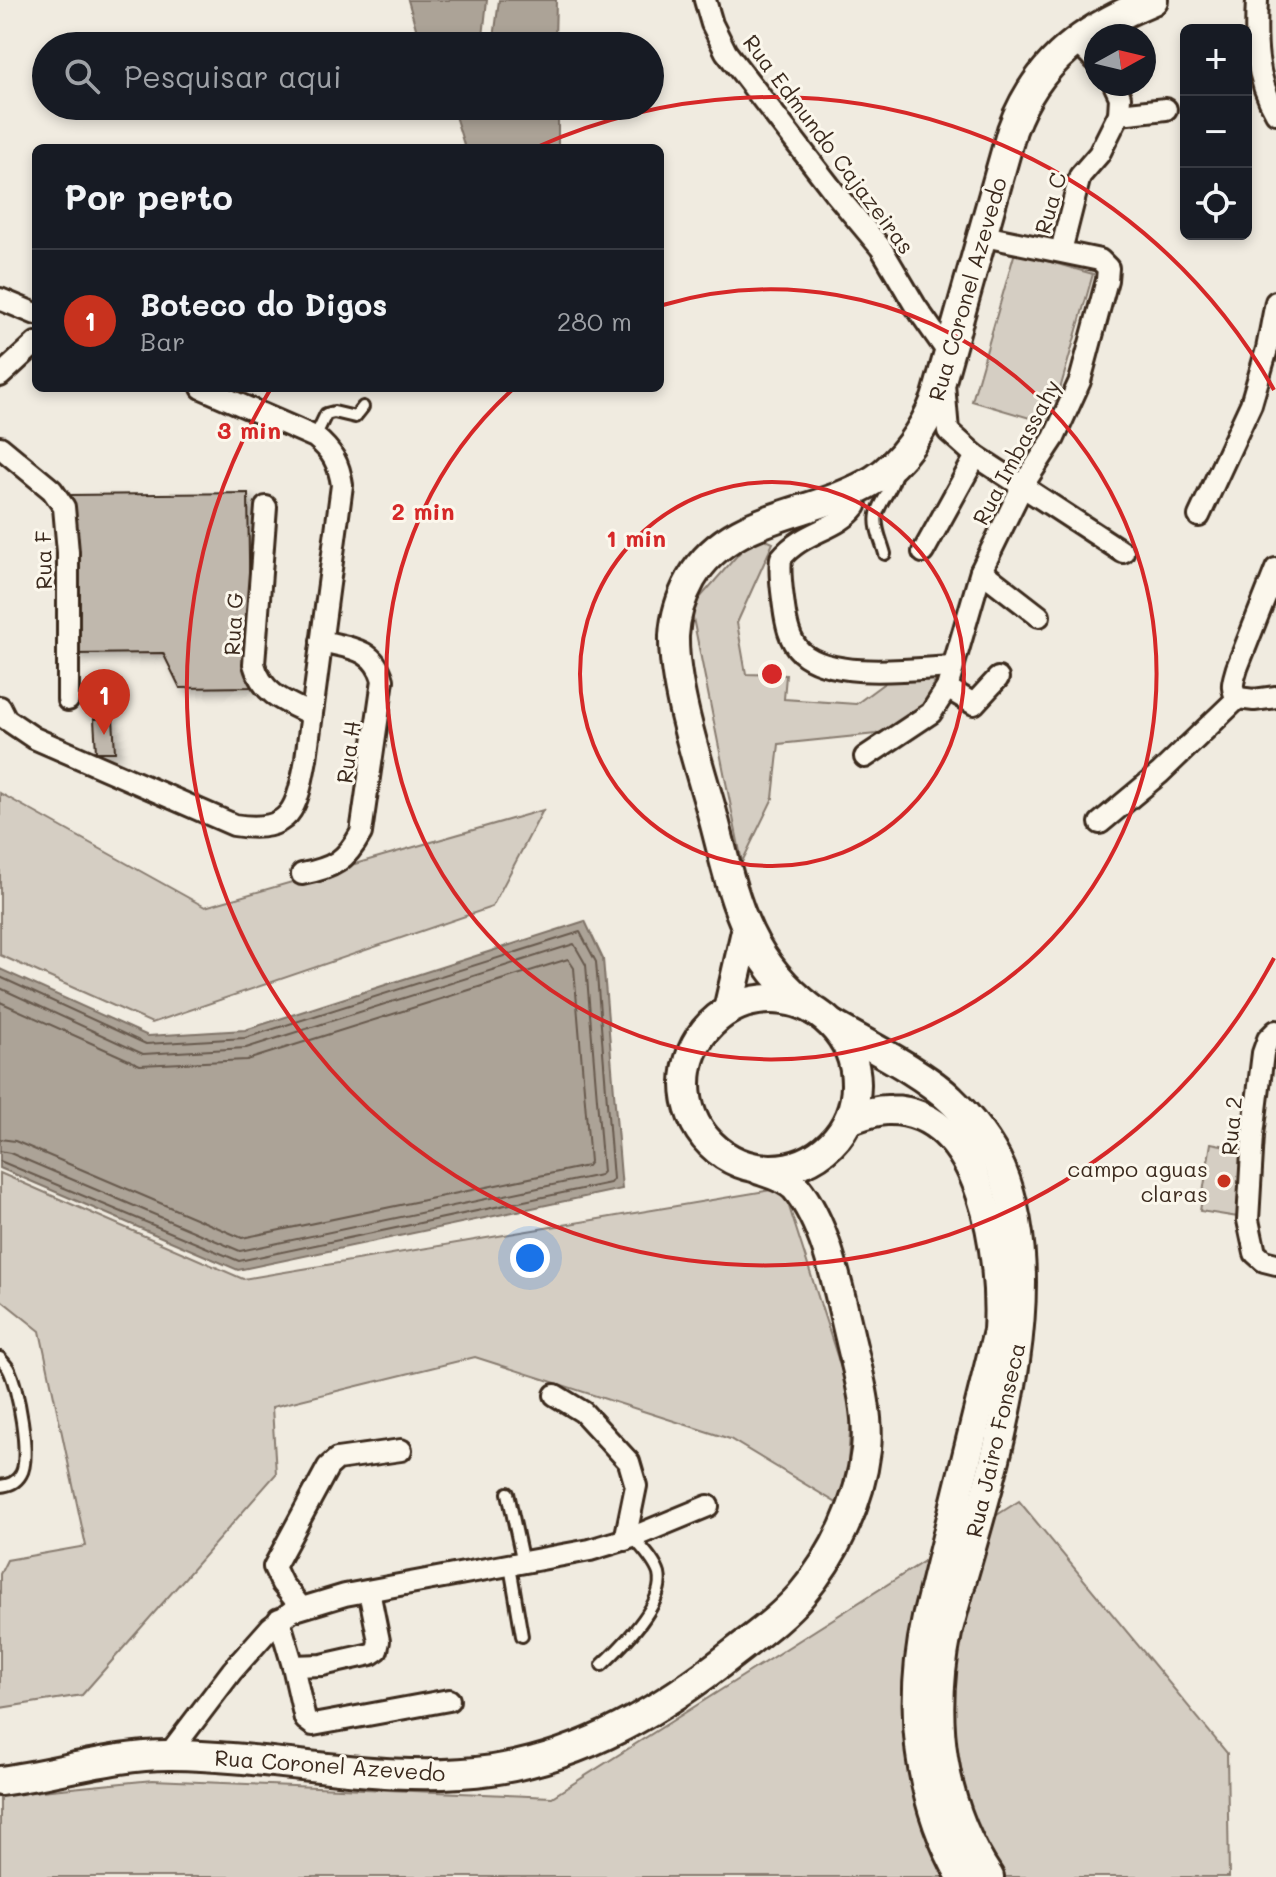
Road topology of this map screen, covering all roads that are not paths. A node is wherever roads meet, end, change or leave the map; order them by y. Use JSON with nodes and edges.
{"nodes":[{"id":1,"x":705,"y":0,"type":"edge"},
{"id":2,"x":1153,"y":0,"type":"edge"},
{"id":3,"x":1257,"y":0,"type":"edge"},
{"id":4,"x":1076,"y":40,"type":"junction"},
{"id":5,"x":1084,"y":48,"type":"edge"},
{"id":6,"x":1120,"y":96,"type":"edge"},
{"id":7,"x":1166,"y":109,"type":"dead end"},
{"id":8,"x":1276,"y":113,"type":"edge"},
{"id":9,"x":1119,"y":114,"type":"junction"},
{"id":10,"x":984,"y":236,"type":"junction"},
{"id":11,"x":1061,"y":251,"type":"junction"},
{"id":12,"x":0,"y":299,"type":"edge"},
{"id":13,"x":1276,"y":302,"type":"edge"},
{"id":14,"x":32,"y":312,"type":"edge"},
{"id":15,"x":32,"y":347,"type":"edge"},
{"id":16,"x":946,"y":365,"type":"junction"},
{"id":17,"x":0,"y":376,"type":"edge"},
{"id":18,"x":211,"y":392,"type":"edge"},
{"id":19,"x":363,"y":407,"type":"dead end"},
{"id":20,"x":315,"y":437,"type":"junction"},
{"id":21,"x":0,"y":447,"type":"edge"},
{"id":22,"x":976,"y":456,"type":"junction"},
{"id":23,"x":896,"y":461,"type":"junction"},
{"id":24,"x":1023,"y":485,"type":"junction"},
{"id":25,"x":852,"y":492,"type":"junction"},
{"id":26,"x":266,"y":507,"type":"dead end"},
{"id":27,"x":1199,"y":516,"type":"dead end"},
{"id":28,"x":923,"y":552,"type":"dead end"},
{"id":29,"x":1123,"y":552,"type":"dead end"},
{"id":30,"x":885,"y":554,"type":"dead end"},
{"id":31,"x":1276,"y":569,"type":"edge"},
{"id":32,"x":981,"y":571,"type":"junction"},
{"id":33,"x":1039,"y":616,"type":"dead end"},
{"id":34,"x":321,"y":641,"type":"junction"},
{"id":35,"x":952,"y":667,"type":"junction"},
{"id":36,"x":998,"y":678,"type":"dead end"},
{"id":37,"x":947,"y":688,"type":"junction"},
{"id":38,"x":1276,"y":697,"type":"edge"},
{"id":39,"x":1238,"y":698,"type":"junction"},
{"id":40,"x":68,"y":700,"type":"dead end"},
{"id":41,"x":0,"y":707,"type":"edge"},
{"id":42,"x":311,"y":714,"type":"junction"},
{"id":43,"x":865,"y":757,"type":"dead end"},
{"id":44,"x":1100,"y":823,"type":"dead end"},
{"id":45,"x":302,"y":874,"type":"dead end"},
{"id":46,"x":746,"y":931,"type":"junction"},
{"id":47,"x":728,"y":1010,"type":"junction"},
{"id":48,"x":823,"y":1017,"type":"junction"},
{"id":49,"x":1276,"y":1031,"type":"edge"},
{"id":50,"x":849,"y":1120,"type":"junction"},
{"id":51,"x":832,"y":1144,"type":"junction"},
{"id":52,"x":760,"y":1170,"type":"junction"},
{"id":53,"x":820,"y":1231,"type":"junction"},
{"id":54,"x":1276,"y":1264,"type":"edge"},
{"id":55,"x":0,"y":1358,"type":"edge"},
{"id":56,"x":555,"y":1395,"type":"dead end"},
{"id":57,"x":401,"y":1450,"type":"dead end"},
{"id":58,"x":0,"y":1486,"type":"edge"},
{"id":59,"x":508,"y":1493,"type":"dead end"},
{"id":60,"x":708,"y":1506,"type":"dead end"},
{"id":61,"x":629,"y":1539,"type":"junction"},
{"id":62,"x":516,"y":1565,"type":"junction"},
{"id":63,"x":369,"y":1591,"type":"junction"},
{"id":64,"x":301,"y":1607,"type":"junction"},
{"id":65,"x":279,"y":1619,"type":"junction"},
{"id":66,"x":522,"y":1636,"type":"dead end"},
{"id":67,"x":602,"y":1665,"type":"dead end"},
{"id":68,"x":293,"y":1666,"type":"junction"},
{"id":69,"x":449,"y":1700,"type":"dead end"},
{"id":70,"x":169,"y":1754,"type":"junction"},
{"id":71,"x":0,"y":1781,"type":"edge"},
{"id":72,"x":962,"y":1877,"type":"edge"},
{"id":73,"x":989,"y":1877,"type":"edge"}],
"edges":[{"from":1,"to":16,"type":"street","name":"Rua Edmundo Cajazeiras"},
{"from":2,"to":4,"type":"main road","name":"Rua Coronel Azevedo"},
{"from":3,"to":8,"type":"street"},
{"from":4,"to":5,"type":"street"},
{"from":4,"to":10,"type":"main road","name":"Rua Coronel Azevedo"},
{"from":6,"to":9,"type":"street"},
{"from":7,"to":9,"type":"street"},
{"from":9,"to":11,"type":"street","name":"Rua C"},
{"from":10,"to":11,"type":"street","name":"Rua Imbassahy"},
{"from":10,"to":16,"type":"main road","name":"Rua Coronel Azevedo"},
{"from":11,"to":24,"type":"street","name":"Rua Imbassahy"},
{"from":12,"to":14,"type":"street"},
{"from":13,"to":27,"type":"street"},
{"from":15,"to":17,"type":"street"},
{"from":16,"to":22,"type":"street"},
{"from":16,"to":23,"type":"main road","name":"Rua Coronel Azevedo"},
{"from":18,"to":20,"type":"street"},
{"from":19,"to":20,"type":"lane"},
{"from":20,"to":34,"type":"street"},
{"from":21,"to":40,"type":"street","name":"Rua F"},
{"from":22,"to":24,"type":"street"},
{"from":22,"to":28,"type":"street"},
{"from":23,"to":25,"type":"main road","name":"Rua Coronel Azevedo"},
{"from":23,"to":30,"type":"lane"},
{"from":24,"to":29,"type":"street"},
{"from":24,"to":32,"type":"street","name":"Rua Imbassahy"},
{"from":25,"to":35,"type":"street"},
{"from":25,"to":46,"type":"main road","name":"Rua Coronel Azevedo"},
{"from":26,"to":42,"type":"street","name":"Rua G"},
{"from":31,"to":39,"type":"street"},
{"from":32,"to":33,"type":"street"},
{"from":32,"to":35,"type":"street","name":"Rua Imbassahy"},
{"from":34,"to":42,"type":"street"},
{"from":34,"to":45,"type":"street","name":"Rua H"},
{"from":35,"to":37,"type":"street","name":"Rua Imbassahy"},
{"from":36,"to":37,"type":"street"},
{"from":37,"to":43,"type":"street","name":"Rua Imbassahy"},
{"from":38,"to":39,"type":"street"},
{"from":39,"to":44,"type":"street"},
{"from":41,"to":42,"type":"street"},
{"from":46,"to":47,"type":"main road"},
{"from":46,"to":48,"type":"main road"},
{"from":47,"to":48,"type":"main road"},
{"from":47,"to":52,"type":"main road"},
{"from":48,"to":50,"type":"main road"},
{"from":48,"to":73,"type":"main road","name":"Rua Jairo Fonseca"},
{"from":49,"to":54,"type":"street","name":"Rua 2"},
{"from":50,"to":51,"type":"main road"},
{"from":50,"to":72,"type":"main road","name":"Rua Jairo Fonseca"},
{"from":51,"to":52,"type":"main road"},
{"from":51,"to":53,"type":"main road"},
{"from":52,"to":53,"type":"main road"},
{"from":53,"to":70,"type":"main road","name":"Rua Coronel Azevedo"},
{"from":55,"to":58,"type":"lane"},
{"from":56,"to":61,"type":"street"},
{"from":57,"to":64,"type":"street"},
{"from":59,"to":62,"type":"lane"},
{"from":60,"to":61,"type":"street"},
{"from":61,"to":62,"type":"street"},
{"from":61,"to":67,"type":"lane"},
{"from":62,"to":63,"type":"street"},
{"from":62,"to":66,"type":"lane"},
{"from":63,"to":64,"type":"street"},
{"from":63,"to":68,"type":"street"},
{"from":64,"to":65,"type":"street"},
{"from":65,"to":68,"type":"street"},
{"from":65,"to":70,"type":"street"},
{"from":68,"to":69,"type":"street"},
{"from":70,"to":71,"type":"main road","name":"Rua Coronel Azevedo"}]}
